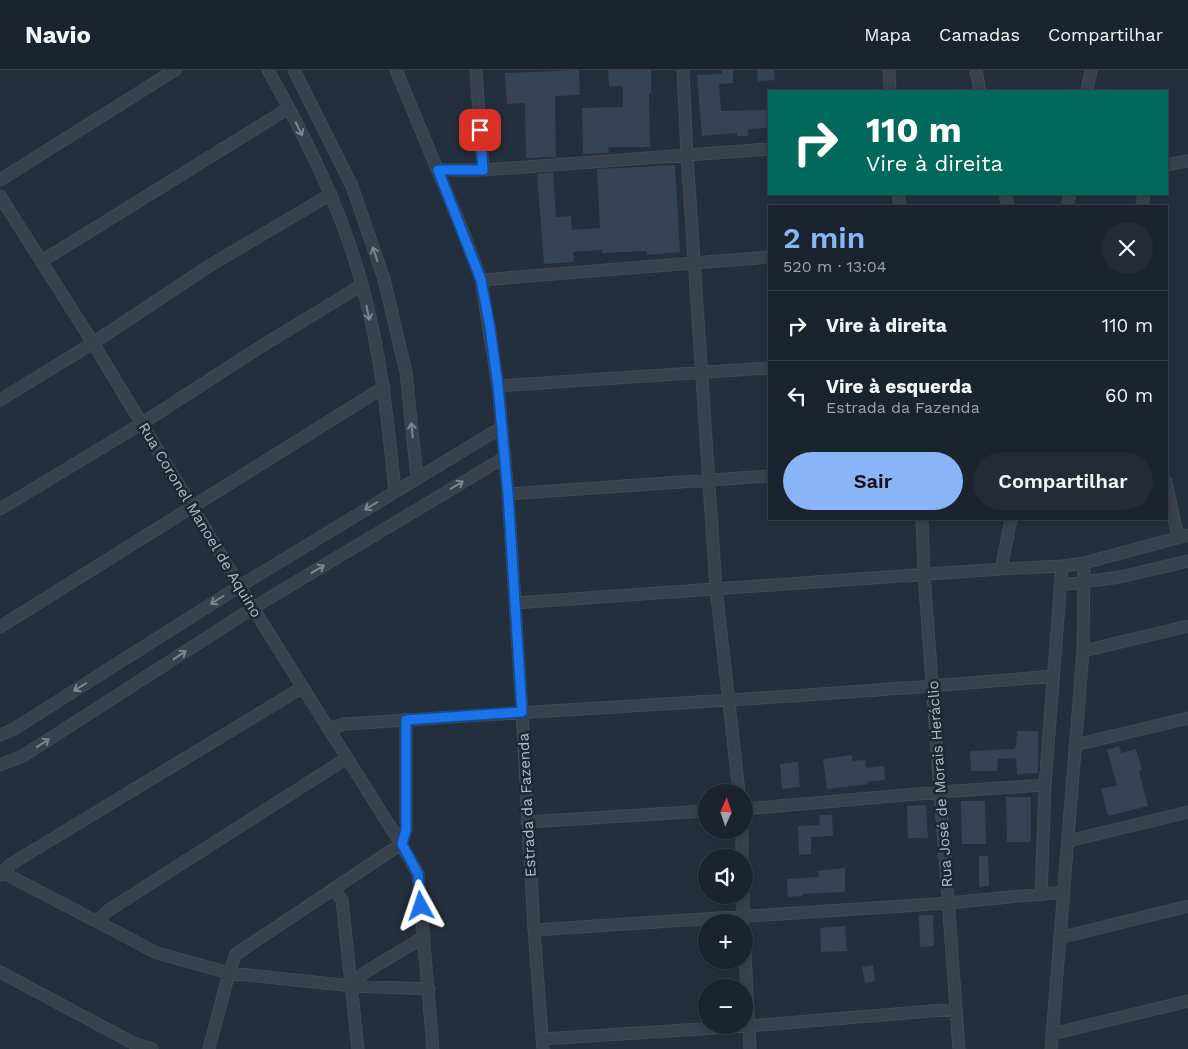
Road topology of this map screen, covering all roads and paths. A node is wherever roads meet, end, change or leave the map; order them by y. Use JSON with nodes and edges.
{"nodes":[{"id":1,"x":175,"y":70,"type":"edge"},
{"id":2,"x":268,"y":70,"type":"edge"},
{"id":3,"x":294,"y":70,"type":"edge"},
{"id":4,"x":396,"y":70,"type":"edge"},
{"id":5,"x":476,"y":70,"type":"edge"},
{"id":6,"x":683,"y":70,"type":"edge"},
{"id":7,"x":889,"y":70,"type":"edge"},
{"id":8,"x":976,"y":70,"type":"edge"},
{"id":9,"x":1091,"y":70,"type":"edge"},
{"id":10,"x":890,"y":90,"type":"edge"},
{"id":11,"x":980,"y":90,"type":"edge"},
{"id":12,"x":1087,"y":90,"type":"edge"},
{"id":13,"x":289,"y":108,"type":"junction"},
{"id":14,"x":768,"y":149,"type":"edge"},
{"id":15,"x":687,"y":155,"type":"junction"},
{"id":16,"x":1188,"y":161,"type":"edge"},
{"id":17,"x":1168,"y":165,"type":"edge"},
{"id":18,"x":438,"y":170,"type":"junction"},
{"id":19,"x":483,"y":170,"type":"junction"},
{"id":20,"x":0,"y":180,"type":"edge"},
{"id":21,"x":331,"y":194,"type":"junction"},
{"id":22,"x":0,"y":196,"type":"edge"},
{"id":23,"x":768,"y":257,"type":"edge"},
{"id":24,"x":42,"y":261,"type":"junction"},
{"id":25,"x":695,"y":263,"type":"junction"},
{"id":26,"x":481,"y":280,"type":"junction"},
{"id":27,"x":362,"y":285,"type":"junction"},
{"id":28,"x":92,"y":343,"type":"junction"},
{"id":29,"x":768,"y":368,"type":"edge"},
{"id":30,"x":702,"y":372,"type":"junction"},
{"id":31,"x":498,"y":386,"type":"junction"},
{"id":32,"x":384,"y":387,"type":"junction"},
{"id":33,"x":0,"y":400,"type":"edge"},
{"id":34,"x":141,"y":424,"type":"junction"},
{"id":35,"x":502,"y":426,"type":"junction"},
{"id":36,"x":505,"y":457,"type":"junction"},
{"id":37,"x":768,"y":476,"type":"edge"},
{"id":38,"x":417,"y":478,"type":"junction"},
{"id":39,"x":709,"y":481,"type":"junction"},
{"id":40,"x":1168,"y":488,"type":"edge"},
{"id":41,"x":395,"y":491,"type":"junction"},
{"id":42,"x":508,"y":494,"type":"junction"},
{"id":43,"x":191,"y":507,"type":"junction"},
{"id":44,"x":0,"y":509,"type":"edge"},
{"id":45,"x":922,"y":520,"type":"edge"},
{"id":46,"x":1011,"y":520,"type":"edge"},
{"id":47,"x":1183,"y":537,"type":"edge"},
{"id":48,"x":1188,"y":561,"type":"edge"},
{"id":49,"x":1084,"y":563,"type":"junction"},
{"id":50,"x":1062,"y":566,"type":"junction"},
{"id":51,"x":1001,"y":569,"type":"junction"},
{"id":52,"x":924,"y":574,"type":"junction"},
{"id":53,"x":1084,"y":582,"type":"junction"},
{"id":54,"x":1061,"y":585,"type":"junction"},
{"id":55,"x":240,"y":586,"type":"junction"},
{"id":56,"x":716,"y":588,"type":"junction"},
{"id":57,"x":515,"y":603,"type":"junction"},
{"id":58,"x":253,"y":608,"type":"junction"},
{"id":59,"x":1188,"y":626,"type":"edge"},
{"id":60,"x":0,"y":627,"type":"edge"},
{"id":61,"x":1083,"y":651,"type":"junction"},
{"id":62,"x":1053,"y":676,"type":"junction"},
{"id":63,"x":933,"y":686,"type":"junction"},
{"id":64,"x":303,"y":688,"type":"junction"},
{"id":65,"x":730,"y":700,"type":"junction"},
{"id":66,"x":522,"y":712,"type":"junction"},
{"id":67,"x":1188,"y":718,"type":"edge"},
{"id":68,"x":406,"y":720,"type":"junction"},
{"id":69,"x":329,"y":729,"type":"junction"},
{"id":70,"x":0,"y":736,"type":"edge"},
{"id":71,"x":1075,"y":745,"type":"junction"},
{"id":72,"x":347,"y":758,"type":"junction"},
{"id":73,"x":0,"y":765,"type":"edge"},
{"id":74,"x":739,"y":784,"type":"edge"},
{"id":75,"x":1045,"y":785,"type":"junction"},
{"id":76,"x":940,"y":792,"type":"junction"},
{"id":77,"x":753,"y":808,"type":"edge"},
{"id":78,"x":698,"y":811,"type":"edge"},
{"id":79,"x":1188,"y":812,"type":"edge"},
{"id":80,"x":528,"y":822,"type":"junction"},
{"id":81,"x":1068,"y":840,"type":"junction"},
{"id":82,"x":402,"y":844,"type":"junction"},
{"id":83,"x":1,"y":873,"type":"edge"},
{"id":84,"x":333,"y":889,"type":"junction"},
{"id":85,"x":1063,"y":892,"type":"junction"},
{"id":86,"x":1041,"y":895,"type":"junction"},
{"id":87,"x":949,"y":902,"type":"junction"},
{"id":88,"x":1188,"y":906,"type":"edge"},
{"id":89,"x":753,"y":919,"type":"edge"},
{"id":90,"x":96,"y":921,"type":"junction"},
{"id":91,"x":698,"y":922,"type":"edge"},
{"id":92,"x":534,"y":930,"type":"junction"},
{"id":93,"x":424,"y":937,"type":"junction"},
{"id":94,"x":1059,"y":938,"type":"junction"},
{"id":95,"x":0,"y":972,"type":"edge"},
{"id":96,"x":229,"y":973,"type":"junction"},
{"id":97,"x":352,"y":986,"type":"junction"},
{"id":98,"x":429,"y":989,"type":"junction"},
{"id":99,"x":1188,"y":1001,"type":"edge"},
{"id":100,"x":956,"y":1010,"type":"junction"},
{"id":101,"x":753,"y":1026,"type":"edge"},
{"id":102,"x":698,"y":1030,"type":"edge"},
{"id":103,"x":749,"y":1034,"type":"edge"},
{"id":104,"x":1052,"y":1034,"type":"junction"},
{"id":105,"x":542,"y":1044,"type":"edge"},
{"id":106,"x":152,"y":1049,"type":"edge"},
{"id":107,"x":209,"y":1049,"type":"edge"},
{"id":108,"x":358,"y":1049,"type":"edge"},
{"id":109,"x":433,"y":1049,"type":"edge"},
{"id":110,"x":750,"y":1049,"type":"edge"},
{"id":111,"x":959,"y":1049,"type":"edge"},
{"id":112,"x":1051,"y":1049,"type":"edge"}],
"edges":[{"from":1,"to":20,"type":"street"},
{"from":2,"to":13,"type":"street"},
{"from":38,"to":3,"type":"street","one_way":true},
{"from":4,"to":18,"type":"street","name":"Estrada da Fazenda"},
{"from":5,"to":19,"type":"street"},
{"from":6,"to":15,"type":"street"},
{"from":7,"to":10,"type":"street"},
{"from":8,"to":11,"type":"street"},
{"from":9,"to":12,"type":"street"},
{"from":13,"to":21,"type":"street","one_way":true},
{"from":13,"to":24,"type":"street"},
{"from":14,"to":15,"type":"street"},
{"from":15,"to":19,"type":"street"},
{"from":15,"to":25,"type":"street"},
{"from":16,"to":17,"type":"street"},
{"from":18,"to":19,"type":"street"},
{"from":18,"to":26,"type":"street","name":"Estrada da Fazenda"},
{"from":21,"to":27,"type":"street"},
{"from":21,"to":28,"type":"street"},
{"from":22,"to":24,"type":"street","name":"Rua Coronel Manoel de Aquino"},
{"from":23,"to":25,"type":"street"},
{"from":24,"to":28,"type":"street","name":"Rua Coronel Manoel de Aquino"},
{"from":25,"to":26,"type":"street"},
{"from":25,"to":30,"type":"street"},
{"from":26,"to":31,"type":"street","name":"Estrada da Fazenda"},
{"from":27,"to":32,"type":"street","one_way":true},
{"from":27,"to":34,"type":"street"},
{"from":28,"to":33,"type":"street"},
{"from":28,"to":34,"type":"street","name":"Rua Coronel Manoel de Aquino"},
{"from":29,"to":30,"type":"street"},
{"from":30,"to":31,"type":"street"},
{"from":30,"to":39,"type":"street"},
{"from":31,"to":35,"type":"street","name":"Estrada da Fazenda"},
{"from":32,"to":41,"type":"street"},
{"from":32,"to":43,"type":"street"},
{"from":34,"to":43,"type":"street","name":"Rua Coronel Manoel de Aquino"},
{"from":34,"to":44,"type":"street"},
{"from":35,"to":36,"type":"street","name":"Estrada da Fazenda"},
{"from":35,"to":38,"type":"street"},
{"from":36,"to":42,"type":"street","name":"Estrada da Fazenda"},
{"from":58,"to":36,"type":"street","one_way":true},
{"from":37,"to":39,"type":"street"},
{"from":38,"to":41,"type":"street"},
{"from":39,"to":42,"type":"street"},
{"from":39,"to":56,"type":"street"},
{"from":40,"to":47,"type":"street"},
{"from":41,"to":55,"type":"street","one_way":true},
{"from":42,"to":57,"type":"street","name":"Estrada da Fazenda"},
{"from":43,"to":55,"type":"street","name":"Rua Coronel Manoel de Aquino"},
{"from":43,"to":60,"type":"street"},
{"from":45,"to":52,"type":"street","name":"Rua José de Morais Heráclio"},
{"from":46,"to":51,"type":"street"},
{"from":47,"to":49,"type":"street"},
{"from":48,"to":53,"type":"street"},
{"from":49,"to":50,"type":"street"},
{"from":49,"to":53,"type":"street"},
{"from":50,"to":51,"type":"street"},
{"from":50,"to":54,"type":"street"},
{"from":51,"to":52,"type":"street"},
{"from":52,"to":56,"type":"street"},
{"from":52,"to":63,"type":"street","name":"Rua José de Morais Heráclio"},
{"from":53,"to":54,"type":"street"},
{"from":53,"to":61,"type":"street"},
{"from":54,"to":62,"type":"street"},
{"from":55,"to":58,"type":"street","name":"Rua Coronel Manoel de Aquino"},
{"from":55,"to":70,"type":"street","one_way":true},
{"from":56,"to":57,"type":"street"},
{"from":56,"to":65,"type":"street"},
{"from":57,"to":66,"type":"street","name":"Estrada da Fazenda"},
{"from":58,"to":64,"type":"street","name":"Rua Coronel Manoel de Aquino"},
{"from":73,"to":58,"type":"street","one_way":true},
{"from":59,"to":61,"type":"street"},
{"from":61,"to":71,"type":"street"},
{"from":62,"to":63,"type":"street"},
{"from":62,"to":75,"type":"street"},
{"from":63,"to":65,"type":"street"},
{"from":63,"to":76,"type":"street","name":"Rua José de Morais Heráclio"},
{"from":64,"to":69,"type":"street","name":"Rua Coronel Manoel de Aquino"},
{"from":64,"to":83,"type":"street"},
{"from":65,"to":66,"type":"street"},
{"from":65,"to":74,"type":"street"},
{"from":66,"to":68,"type":"street"},
{"from":66,"to":80,"type":"street","name":"Estrada da Fazenda"},
{"from":67,"to":71,"type":"street"},
{"from":68,"to":69,"type":"street"},
{"from":68,"to":82,"type":"street"},
{"from":69,"to":72,"type":"street","name":"Rua Coronel Manoel de Aquino"},
{"from":71,"to":81,"type":"street"},
{"from":72,"to":82,"type":"street","name":"Rua Coronel Manoel de Aquino"},
{"from":72,"to":90,"type":"street"},
{"from":75,"to":76,"type":"street"},
{"from":75,"to":86,"type":"street"},
{"from":76,"to":77,"type":"street"},
{"from":76,"to":87,"type":"street","name":"Rua José de Morais Heráclio"},
{"from":78,"to":80,"type":"street"},
{"from":79,"to":81,"type":"street"},
{"from":80,"to":92,"type":"street","name":"Estrada da Fazenda"},
{"from":81,"to":85,"type":"street"},
{"from":82,"to":84,"type":"street"},
{"from":82,"to":93,"type":"street","name":"Rua Coronel Manoel de Aquino"},
{"from":83,"to":90,"type":"street"},
{"from":84,"to":96,"type":"street"},
{"from":84,"to":97,"type":"street"},
{"from":85,"to":86,"type":"street"},
{"from":85,"to":94,"type":"street"},
{"from":86,"to":87,"type":"street"},
{"from":87,"to":89,"type":"street"},
{"from":87,"to":100,"type":"street","name":"Rua José de Morais Heráclio"},
{"from":88,"to":94,"type":"street"},
{"from":90,"to":96,"type":"street"},
{"from":91,"to":92,"type":"street"},
{"from":92,"to":105,"type":"street","name":"Estrada da Fazenda"},
{"from":93,"to":97,"type":"street"},
{"from":93,"to":98,"type":"street","name":"Rua Coronel Manoel de Aquino"},
{"from":94,"to":104,"type":"street"},
{"from":95,"to":106,"type":"street"},
{"from":96,"to":97,"type":"street"},
{"from":96,"to":107,"type":"street"},
{"from":97,"to":98,"type":"street"},
{"from":97,"to":108,"type":"street"},
{"from":98,"to":109,"type":"street","name":"Rua Coronel Manoel de Aquino"},
{"from":99,"to":104,"type":"street"},
{"from":100,"to":101,"type":"street"},
{"from":100,"to":111,"type":"street","name":"Rua José de Morais Heráclio"},
{"from":102,"to":105,"type":"street"},
{"from":103,"to":110,"type":"street"},
{"from":104,"to":112,"type":"street"}]}
